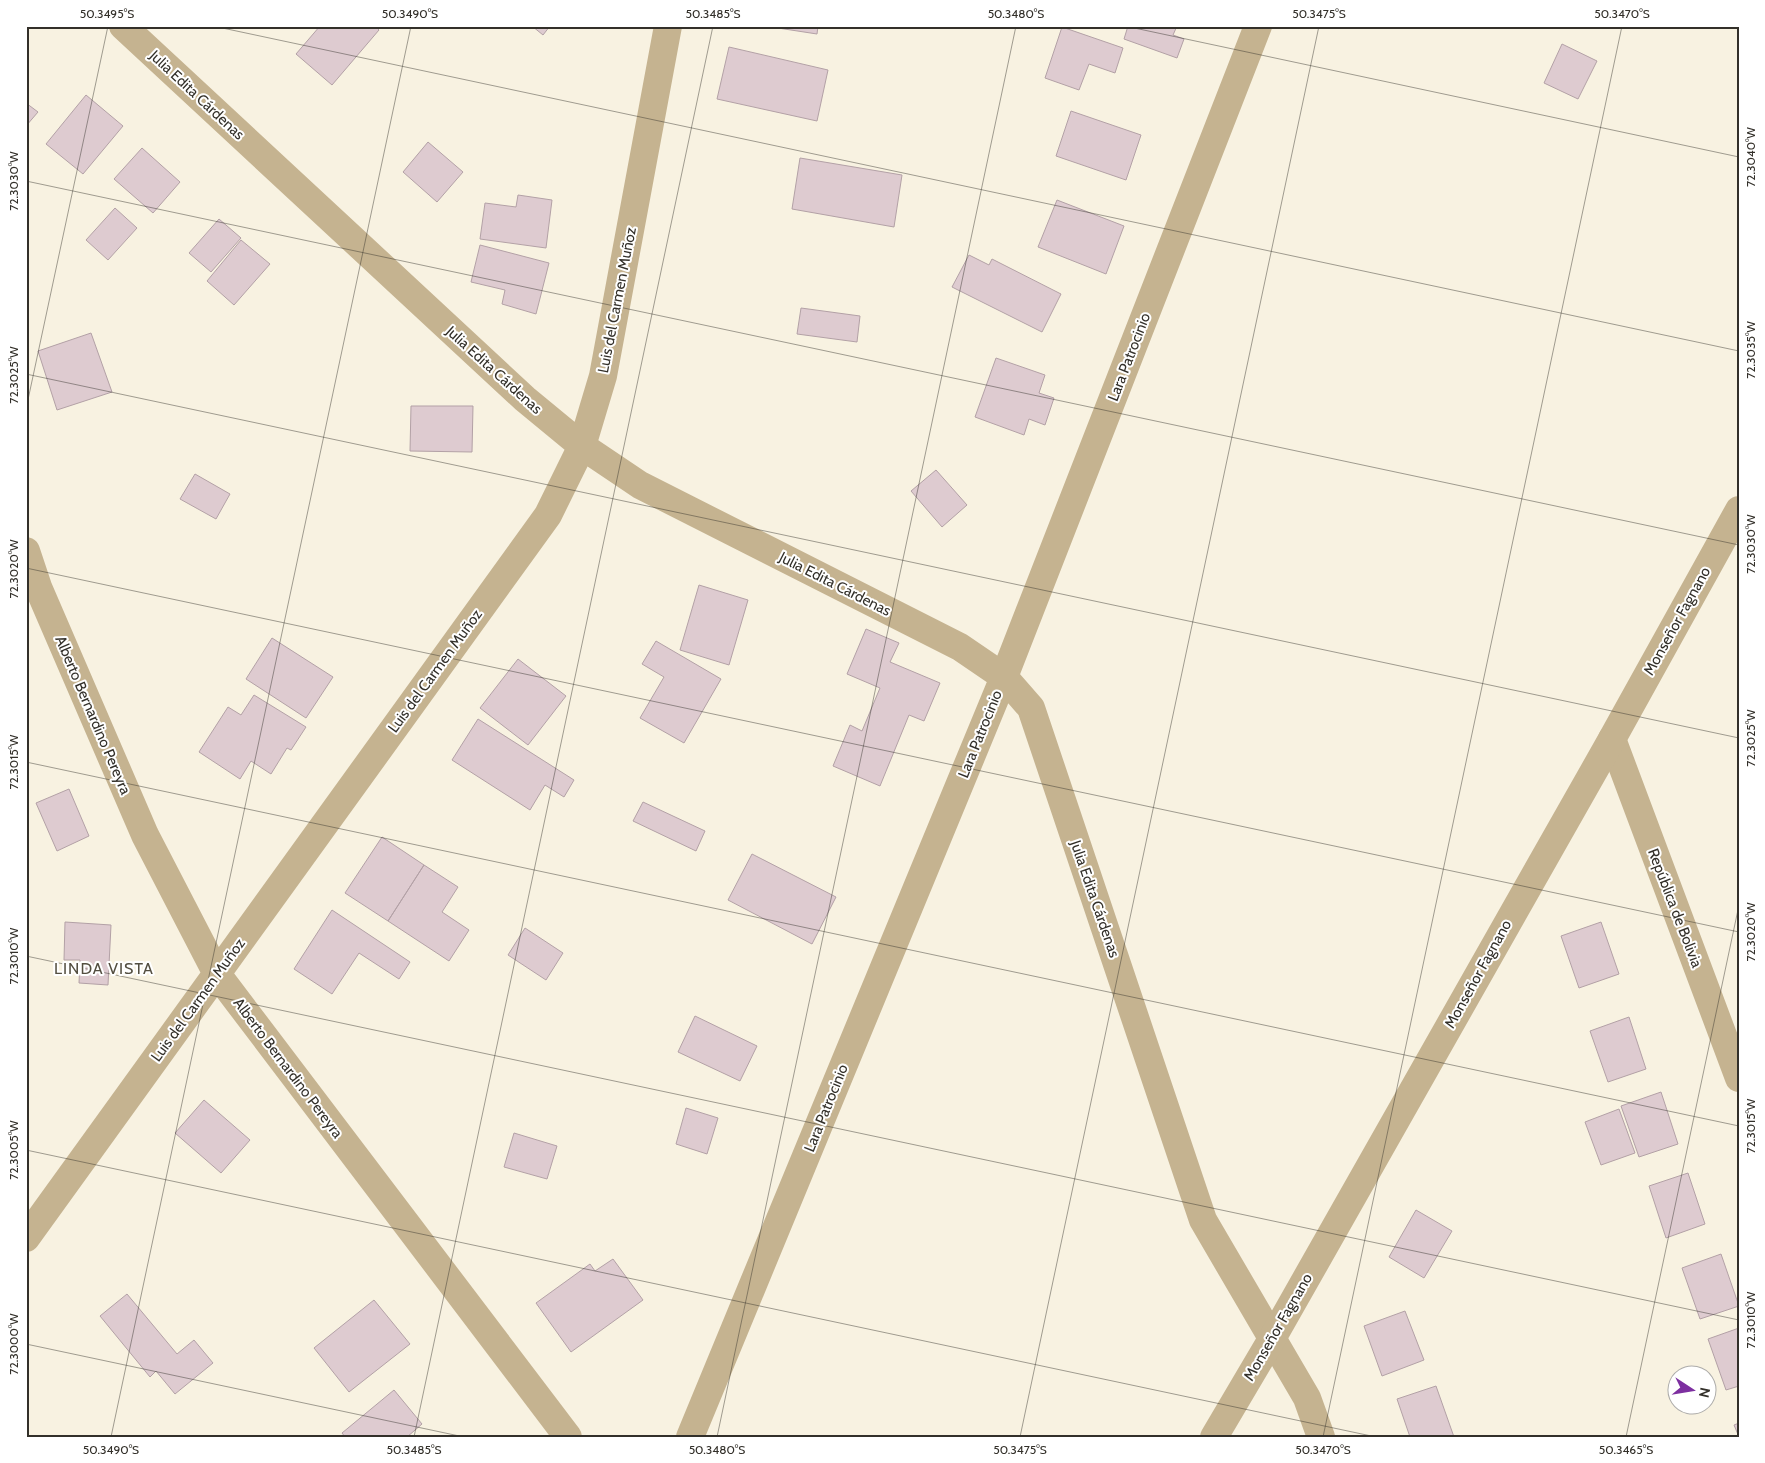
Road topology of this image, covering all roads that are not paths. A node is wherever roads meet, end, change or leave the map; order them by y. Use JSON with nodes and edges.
{"nodes":[{"id":1,"x":123,"y":26,"type":"edge"},
{"id":2,"x":668,"y":26,"type":"edge"},
{"id":3,"x":1258,"y":26,"type":"edge"},
{"id":4,"x":582,"y":446,"type":"junction"},
{"id":5,"x":1739,"y":510,"type":"edge"},
{"id":6,"x":26,"y":551,"type":"edge"},
{"id":7,"x":1004,"y":677,"type":"junction"},
{"id":8,"x":1612,"y":738,"type":"junction"},
{"id":9,"x":217,"y":974,"type":"junction"},
{"id":10,"x":1739,"y":1078,"type":"edge"},
{"id":11,"x":26,"y":1238,"type":"edge"},
{"id":12,"x":1273,"y":1337,"type":"junction"},
{"id":13,"x":568,"y":1437,"type":"edge"},
{"id":14,"x":690,"y":1437,"type":"edge"},
{"id":15,"x":1214,"y":1437,"type":"edge"},
{"id":16,"x":1321,"y":1437,"type":"edge"}],
"edges":[{"from":1,"to":4,"type":"street","name":"Julia Edita Cárdenas"},
{"from":2,"to":4,"type":"street","name":"Luis del Carmen Muñoz"},
{"from":3,"to":7,"type":"street","name":"Lara Patrocinio"},
{"from":4,"to":7,"type":"street","name":"Julia Edita Cárdenas"},
{"from":4,"to":9,"type":"street","name":"Luis del Carmen Muñoz"},
{"from":5,"to":8,"type":"street","name":"Monseñor Fagnano"},
{"from":6,"to":9,"type":"street","name":"Alberto Bernardino Pereyra"},
{"from":7,"to":12,"type":"street","name":"Julia Edita Cárdenas"},
{"from":7,"to":14,"type":"street","name":"Lara Patrocinio"},
{"from":8,"to":10,"type":"street","name":"República de Bolivia"},
{"from":8,"to":12,"type":"street","name":"Monseñor Fagnano"},
{"from":9,"to":11,"type":"street","name":"Luis del Carmen Muñoz"},
{"from":9,"to":13,"type":"street","name":"Alberto Bernardino Pereyra"},
{"from":12,"to":15,"type":"street","name":"Monseñor Fagnano"},
{"from":12,"to":16,"type":"street","name":"Julia Edita Cárdenas"}]}
